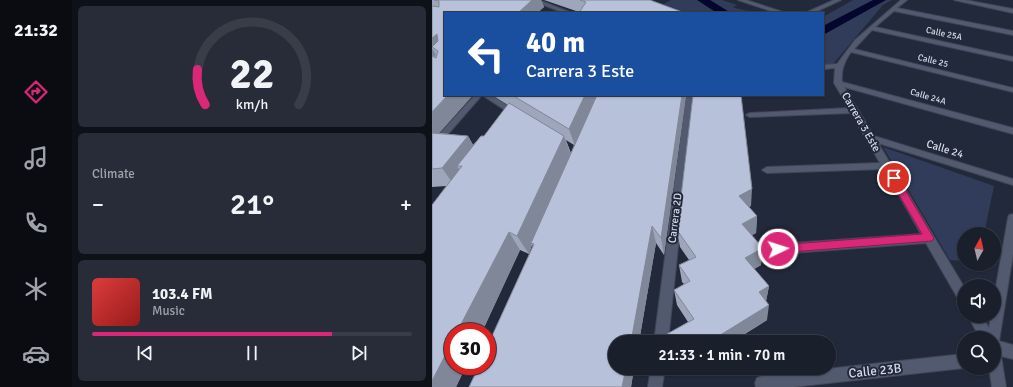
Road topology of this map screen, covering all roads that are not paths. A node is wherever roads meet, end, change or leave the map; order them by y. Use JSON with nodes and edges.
{"nodes":[{"id":1,"x":534,"y":0,"type":"edge"},
{"id":2,"x":741,"y":0,"type":"edge"},
{"id":3,"x":838,"y":0,"type":"edge"},
{"id":4,"x":904,"y":0,"type":"edge"},
{"id":5,"x":957,"y":0,"type":"edge"},
{"id":6,"x":552,"y":7,"type":"junction"},
{"id":7,"x":892,"y":9,"type":"junction"},
{"id":8,"x":1013,"y":11,"type":"edge"},
{"id":9,"x":547,"y":12,"type":"edge"},
{"id":10,"x":566,"y":12,"type":"edge"},
{"id":11,"x":780,"y":12,"type":"edge"},
{"id":12,"x":810,"y":12,"type":"edge"},
{"id":13,"x":871,"y":28,"type":"junction"},
{"id":14,"x":1013,"y":33,"type":"edge"},
{"id":15,"x":850,"y":50,"type":"junction"},
{"id":16,"x":1013,"y":58,"type":"edge"},
{"id":17,"x":838,"y":66,"type":"junction"},
{"id":18,"x":824,"y":67,"type":"edge"},
{"id":19,"x":838,"y":83,"type":"junction"},
{"id":20,"x":1013,"y":90,"type":"edge"},
{"id":21,"x":478,"y":96,"type":"edge"},
{"id":22,"x":487,"y":96,"type":"edge"},
{"id":23,"x":690,"y":96,"type":"edge"},
{"id":24,"x":854,"y":110,"type":"junction"},
{"id":25,"x":750,"y":115,"type":"dead end"},
{"id":26,"x":527,"y":120,"type":"edge"},
{"id":27,"x":1013,"y":131,"type":"edge"},
{"id":28,"x":870,"y":138,"type":"junction"},
{"id":29,"x":432,"y":147,"type":"edge"},
{"id":30,"x":887,"y":166,"type":"junction"},
{"id":31,"x":767,"y":170,"type":"dead end"},
{"id":32,"x":1013,"y":182,"type":"edge"},
{"id":33,"x":1012,"y":226,"type":"edge"},
{"id":34,"x":929,"y":238,"type":"junction"},
{"id":35,"x":778,"y":249,"type":"dead end"},
{"id":36,"x":957,"y":286,"type":"edge"},
{"id":37,"x":995,"y":331,"type":"edge"},
{"id":38,"x":662,"y":335,"type":"edge"},
{"id":39,"x":1001,"y":349,"type":"edge"},
{"id":40,"x":1013,"y":352,"type":"edge"},
{"id":41,"x":957,"y":362,"type":"edge"},
{"id":42,"x":657,"y":375,"type":"edge"},
{"id":43,"x":997,"y":375,"type":"edge"},
{"id":44,"x":762,"y":383,"type":"dead end"},
{"id":45,"x":655,"y":387,"type":"edge"},
{"id":46,"x":999,"y":387,"type":"edge"}],
"edges":[{"from":1,"to":6,"type":"street"},
{"from":2,"to":11,"type":"street"},
{"from":3,"to":12,"type":"street"},
{"from":4,"to":7,"type":"street"},
{"from":5,"to":8,"type":"street"},
{"from":6,"to":9,"type":"street"},
{"from":6,"to":10,"type":"street"},
{"from":7,"to":13,"type":"street"},
{"from":7,"to":14,"type":"street"},
{"from":13,"to":15,"type":"street"},
{"from":13,"to":16,"type":"street","name":"Calle 25A"},
{"from":15,"to":17,"type":"street"},
{"from":15,"to":20,"type":"street","name":"Calle 25"},
{"from":17,"to":18,"type":"street"},
{"from":17,"to":19,"type":"street","name":"Carrera 3 Este"},
{"from":19,"to":24,"type":"street","name":"Carrera 3 Este"},
{"from":19,"to":27,"type":"street","name":"Calle 24A"},
{"from":21,"to":29,"type":"street"},
{"from":22,"to":26,"type":"street"},
{"from":23,"to":38,"type":"street","name":"Carrera 2D"},
{"from":24,"to":25,"type":"street"},
{"from":24,"to":28,"type":"street","name":"Carrera 3 Este"},
{"from":28,"to":30,"type":"street","name":"Carrera 3 Este"},
{"from":28,"to":32,"type":"street","name":"Calle 24"},
{"from":30,"to":31,"type":"street"},
{"from":30,"to":34,"type":"street","name":"Carrera 3 Este"},
{"from":33,"to":37,"type":"street"},
{"from":34,"to":35,"type":"street"},
{"from":34,"to":36,"type":"street","name":"Carrera 3 Este"},
{"from":39,"to":40,"type":"street"},
{"from":41,"to":44,"type":"street","name":"Calle 23B"},
{"from":42,"to":45,"type":"street"},
{"from":43,"to":46,"type":"street"}]}
